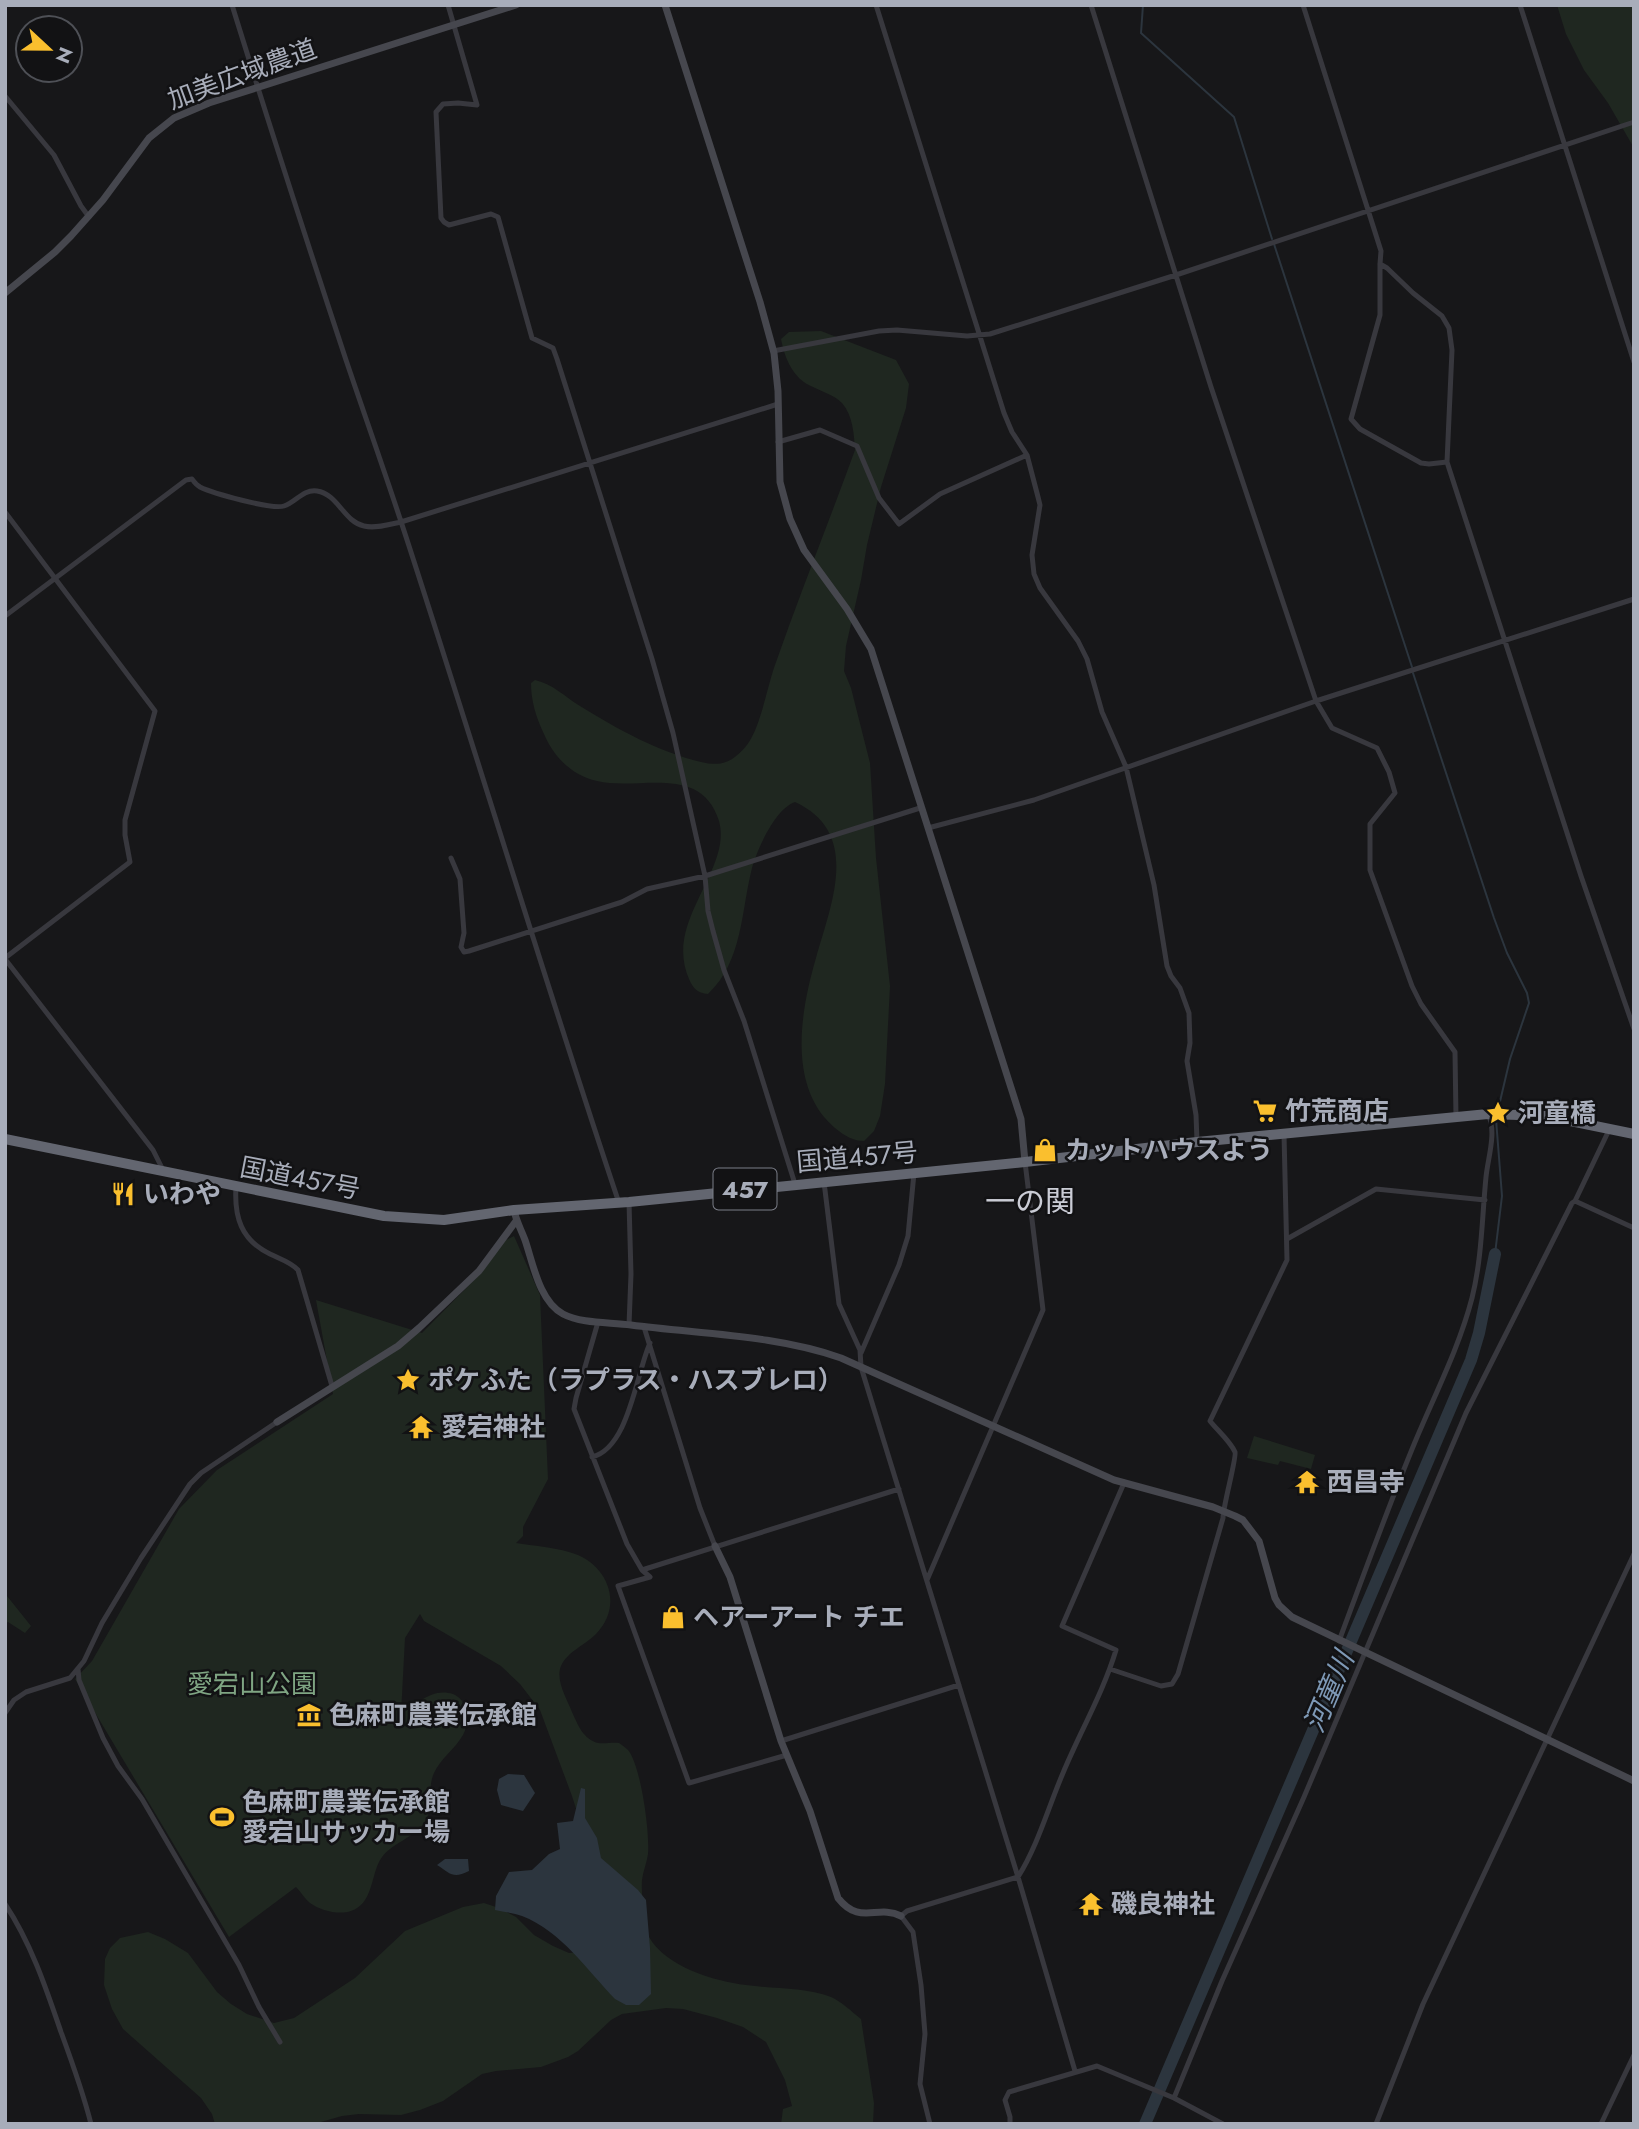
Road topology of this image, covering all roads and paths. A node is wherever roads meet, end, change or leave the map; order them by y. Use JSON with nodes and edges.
{"nodes":[{"id":1,"x":232,"y":5,"type":"edge"},
{"id":2,"x":448,"y":5,"type":"edge"},
{"id":3,"x":516,"y":5,"type":"edge"},
{"id":4,"x":665,"y":5,"type":"edge"},
{"id":5,"x":876,"y":5,"type":"edge"},
{"id":6,"x":1091,"y":5,"type":"edge"},
{"id":7,"x":1304,"y":5,"type":"edge"},
{"id":8,"x":1520,"y":5,"type":"edge"},
{"id":9,"x":453,"y":24,"type":"junction"},
{"id":10,"x":258,"y":88,"type":"junction"},
{"id":11,"x":5,"y":96,"type":"edge"},
{"id":12,"x":1634,"y":122,"type":"edge"},
{"id":13,"x":1565,"y":146,"type":"junction"},
{"id":14,"x":1369,"y":210,"type":"junction"},
{"id":15,"x":89,"y":217,"type":"junction"},
{"id":16,"x":1380,"y":264,"type":"junction"},
{"id":17,"x":1176,"y":275,"type":"junction"},
{"id":18,"x":5,"y":293,"type":"edge"},
{"id":19,"x":979,"y":336,"type":"junction"},
{"id":20,"x":773,"y":351,"type":"junction"},
{"id":21,"x":1634,"y":362,"type":"edge"},
{"id":22,"x":778,"y":404,"type":"junction"},
{"id":23,"x":778,"y":442,"type":"junction"},
{"id":24,"x":1027,"y":455,"type":"junction"},
{"id":25,"x":1447,"y":462,"type":"junction"},
{"id":26,"x":591,"y":464,"type":"junction"},
{"id":27,"x":5,"y":512,"type":"edge"},
{"id":28,"x":401,"y":522,"type":"junction"},
{"id":29,"x":55,"y":578,"type":"junction"},
{"id":30,"x":1634,"y":599,"type":"edge"},
{"id":31,"x":5,"y":616,"type":"edge"},
{"id":32,"x":1505,"y":641,"type":"junction"},
{"id":33,"x":1316,"y":701,"type":"junction"},
{"id":34,"x":1126,"y":767,"type":"junction"},
{"id":35,"x":920,"y":808,"type":"junction"},
{"id":36,"x":929,"y":828,"type":"junction"},
{"id":37,"x":451,"y":858,"type":"dead end"},
{"id":38,"x":705,"y":876,"type":"junction"},
{"id":39,"x":532,"y":931,"type":"junction"},
{"id":40,"x":5,"y":959,"type":"edge"},
{"id":41,"x":1634,"y":1029,"type":"edge"},
{"id":42,"x":1490,"y":1114,"type":"junction"},
{"id":43,"x":1456,"y":1118,"type":"junction"},
{"id":44,"x":1610,"y":1128,"type":"junction"},
{"id":45,"x":1284,"y":1134,"type":"junction"},
{"id":46,"x":1634,"y":1134,"type":"edge"},
{"id":47,"x":5,"y":1139,"type":"edge"},
{"id":48,"x":1197,"y":1142,"type":"junction"},
{"id":49,"x":1025,"y":1163,"type":"junction"},
{"id":50,"x":164,"y":1173,"type":"junction"},
{"id":51,"x":914,"y":1173,"type":"junction"},
{"id":52,"x":824,"y":1182,"type":"junction"},
{"id":53,"x":796,"y":1184,"type":"junction"},
{"id":54,"x":236,"y":1186,"type":"junction"},
{"id":55,"x":1485,"y":1200,"type":"junction"},
{"id":56,"x":1575,"y":1201,"type":"junction"},
{"id":57,"x":624,"y":1202,"type":"junction"},
{"id":58,"x":515,"y":1216,"type":"junction"},
{"id":59,"x":1634,"y":1228,"type":"edge"},
{"id":60,"x":1287,"y":1239,"type":"junction"},
{"id":61,"x":598,"y":1322,"type":"junction"},
{"id":62,"x":629,"y":1325,"type":"junction"},
{"id":63,"x":644,"y":1327,"type":"junction"},
{"id":64,"x":650,"y":1343,"type":"junction"},
{"id":65,"x":860,"y":1356,"type":"junction"},
{"id":66,"x":861,"y":1367,"type":"junction"},
{"id":67,"x":332,"y":1386,"type":"junction"},
{"id":68,"x":277,"y":1422,"type":"joint"},
{"id":69,"x":992,"y":1427,"type":"junction"},
{"id":70,"x":592,"y":1457,"type":"junction"},
{"id":71,"x":1124,"y":1483,"type":"junction"},
{"id":72,"x":899,"y":1489,"type":"junction"},
{"id":73,"x":1223,"y":1511,"type":"junction"},
{"id":74,"x":715,"y":1546,"type":"junction"},
{"id":75,"x":1634,"y":1554,"type":"edge"},
{"id":76,"x":642,"y":1570,"type":"junction"},
{"id":77,"x":927,"y":1580,"type":"junction"},
{"id":78,"x":1341,"y":1642,"type":"junction"},
{"id":79,"x":1364,"y":1652,"type":"junction"},
{"id":80,"x":78,"y":1669,"type":"junction"},
{"id":81,"x":1111,"y":1669,"type":"junction"},
{"id":82,"x":959,"y":1685,"type":"junction"},
{"id":83,"x":5,"y":1713,"type":"edge"},
{"id":84,"x":1547,"y":1739,"type":"junction"},
{"id":85,"x":781,"y":1741,"type":"junction"},
{"id":86,"x":787,"y":1755,"type":"junction"},
{"id":87,"x":1634,"y":1781,"type":"edge"},
{"id":88,"x":1018,"y":1877,"type":"junction"},
{"id":89,"x":5,"y":1904,"type":"edge"},
{"id":90,"x":901,"y":1916,"type":"junction"},
{"id":91,"x":279,"y":2042,"type":"dead end"},
{"id":92,"x":1634,"y":2055,"type":"edge"},
{"id":93,"x":1075,"y":2071,"type":"junction"},
{"id":94,"x":1172,"y":2098,"type":"junction"},
{"id":95,"x":91,"y":2124,"type":"edge"},
{"id":96,"x":930,"y":2124,"type":"edge"},
{"id":97,"x":1010,"y":2124,"type":"edge"},
{"id":98,"x":1223,"y":2124,"type":"edge"},
{"id":99,"x":1376,"y":2124,"type":"edge"},
{"id":100,"x":1601,"y":2124,"type":"edge"}],
"edges":[{"from":1,"to":10,"type":"street"},
{"from":2,"to":9,"type":"street"},
{"from":3,"to":9,"type":"street","name":"加美広域農道"},
{"from":4,"to":20,"type":"street"},
{"from":5,"to":19,"type":"street"},
{"from":6,"to":17,"type":"street"},
{"from":7,"to":14,"type":"street"},
{"from":8,"to":13,"type":"street"},
{"from":9,"to":10,"type":"street","name":"加美広域農道"},
{"from":9,"to":26,"type":"street"},
{"from":10,"to":15,"type":"street","name":"加美広域農道"},
{"from":10,"to":28,"type":"street"},
{"from":11,"to":15,"type":"street"},
{"from":12,"to":13,"type":"street"},
{"from":13,"to":14,"type":"street"},
{"from":13,"to":21,"type":"street"},
{"from":14,"to":16,"type":"street"},
{"from":14,"to":17,"type":"street"},
{"from":15,"to":18,"type":"street","name":"加美広域農道"},
{"from":16,"to":25,"type":"street"},
{"from":16,"to":25,"type":"street"},
{"from":17,"to":19,"type":"street"},
{"from":17,"to":33,"type":"street"},
{"from":19,"to":20,"type":"street"},
{"from":19,"to":24,"type":"street"},
{"from":20,"to":22,"type":"street"},
{"from":22,"to":23,"type":"street"},
{"from":22,"to":26,"type":"street"},
{"from":23,"to":24,"type":"street"},
{"from":23,"to":35,"type":"street"},
{"from":24,"to":34,"type":"street"},
{"from":25,"to":32,"type":"street"},
{"from":26,"to":28,"type":"street"},
{"from":26,"to":38,"type":"street"},
{"from":27,"to":29,"type":"street"},
{"from":28,"to":29,"type":"street"},
{"from":28,"to":39,"type":"street"},
{"from":29,"to":31,"type":"street"},
{"from":29,"to":40,"type":"street"},
{"from":30,"to":32,"type":"street"},
{"from":32,"to":33,"type":"street"},
{"from":32,"to":41,"type":"street"},
{"from":33,"to":34,"type":"street"},
{"from":33,"to":43,"type":"street"},
{"from":34,"to":36,"type":"street"},
{"from":34,"to":48,"type":"street"},
{"from":35,"to":36,"type":"street"},
{"from":35,"to":38,"type":"street"},
{"from":36,"to":49,"type":"street"},
{"from":37,"to":39,"type":"street"},
{"from":38,"to":39,"type":"street"},
{"from":38,"to":53,"type":"street"},
{"from":39,"to":57,"type":"street"},
{"from":40,"to":50,"type":"street"},
{"from":42,"to":43,"type":"highway","name":"国道457号","number":"457"},
{"from":42,"to":44,"type":"highway","name":"国道457号","number":"457"},
{"from":42,"to":55,"type":"street"},
{"from":43,"to":45,"type":"highway","name":"国道457号","number":"457"},
{"from":44,"to":46,"type":"highway","name":"国道457号","number":"457"},
{"from":44,"to":56,"type":"street"},
{"from":45,"to":48,"type":"highway","name":"国道457号","number":"457"},
{"from":45,"to":60,"type":"street"},
{"from":47,"to":50,"type":"highway","name":"国道457号","number":"457"},
{"from":48,"to":49,"type":"highway","name":"国道457号","number":"457"},
{"from":49,"to":51,"type":"highway","name":"国道457号","number":"457"},
{"from":49,"to":69,"type":"street"},
{"from":50,"to":54,"type":"highway","name":"国道457号","number":"457"},
{"from":51,"to":52,"type":"highway","name":"国道457号","number":"457"},
{"from":51,"to":65,"type":"street"},
{"from":52,"to":53,"type":"highway","name":"国道457号","number":"457"},
{"from":52,"to":65,"type":"street"},
{"from":53,"to":57,"type":"highway","name":"国道457号","number":"457"},
{"from":54,"to":58,"type":"highway","name":"国道457号","number":"457"},
{"from":54,"to":67,"type":"street"},
{"from":55,"to":60,"type":"street"},
{"from":55,"to":78,"type":"street"},
{"from":56,"to":59,"type":"street"},
{"from":56,"to":79,"type":"street"},
{"from":57,"to":58,"type":"highway","name":"国道457号","number":"457"},
{"from":57,"to":62,"type":"street"},
{"from":58,"to":61,"type":"street"},
{"from":58,"to":67,"type":"street"},
{"from":60,"to":73,"type":"street"},
{"from":61,"to":62,"type":"street"},
{"from":61,"to":70,"type":"street"},
{"from":62,"to":63,"type":"street"},
{"from":63,"to":64,"type":"street"},
{"from":63,"to":66,"type":"street"},
{"from":64,"to":70,"type":"street"},
{"from":64,"to":74,"type":"street"},
{"from":65,"to":66,"type":"street"},
{"from":66,"to":69,"type":"street"},
{"from":66,"to":72,"type":"street"},
{"from":67,"to":68,"type":"street"},
{"from":68,"to":80,"type":"street"},
{"from":69,"to":71,"type":"street"},
{"from":69,"to":77,"type":"street"},
{"from":70,"to":76,"type":"street"},
{"from":71,"to":73,"type":"street"},
{"from":71,"to":81,"type":"street"},
{"from":72,"to":74,"type":"street"},
{"from":72,"to":77,"type":"street"},
{"from":73,"to":78,"type":"street"},
{"from":73,"to":81,"type":"street"},
{"from":74,"to":76,"type":"street"},
{"from":74,"to":85,"type":"street"},
{"from":75,"to":84,"type":"street"},
{"from":76,"to":86,"type":"street"},
{"from":77,"to":82,"type":"street"},
{"from":78,"to":79,"type":"street"},
{"from":79,"to":84,"type":"street"},
{"from":79,"to":94,"type":"street"},
{"from":80,"to":83,"type":"street"},
{"from":80,"to":91,"type":"street"},
{"from":81,"to":88,"type":"street"},
{"from":82,"to":85,"type":"street"},
{"from":82,"to":88,"type":"street"},
{"from":84,"to":87,"type":"street"},
{"from":84,"to":99,"type":"street"},
{"from":85,"to":86,"type":"street"},
{"from":86,"to":90,"type":"street"},
{"from":88,"to":90,"type":"street"},
{"from":88,"to":93,"type":"street"},
{"from":89,"to":95,"type":"street"},
{"from":90,"to":96,"type":"street"},
{"from":92,"to":100,"type":"street"},
{"from":93,"to":94,"type":"street"},
{"from":93,"to":97,"type":"street"},
{"from":94,"to":98,"type":"street"}]}
